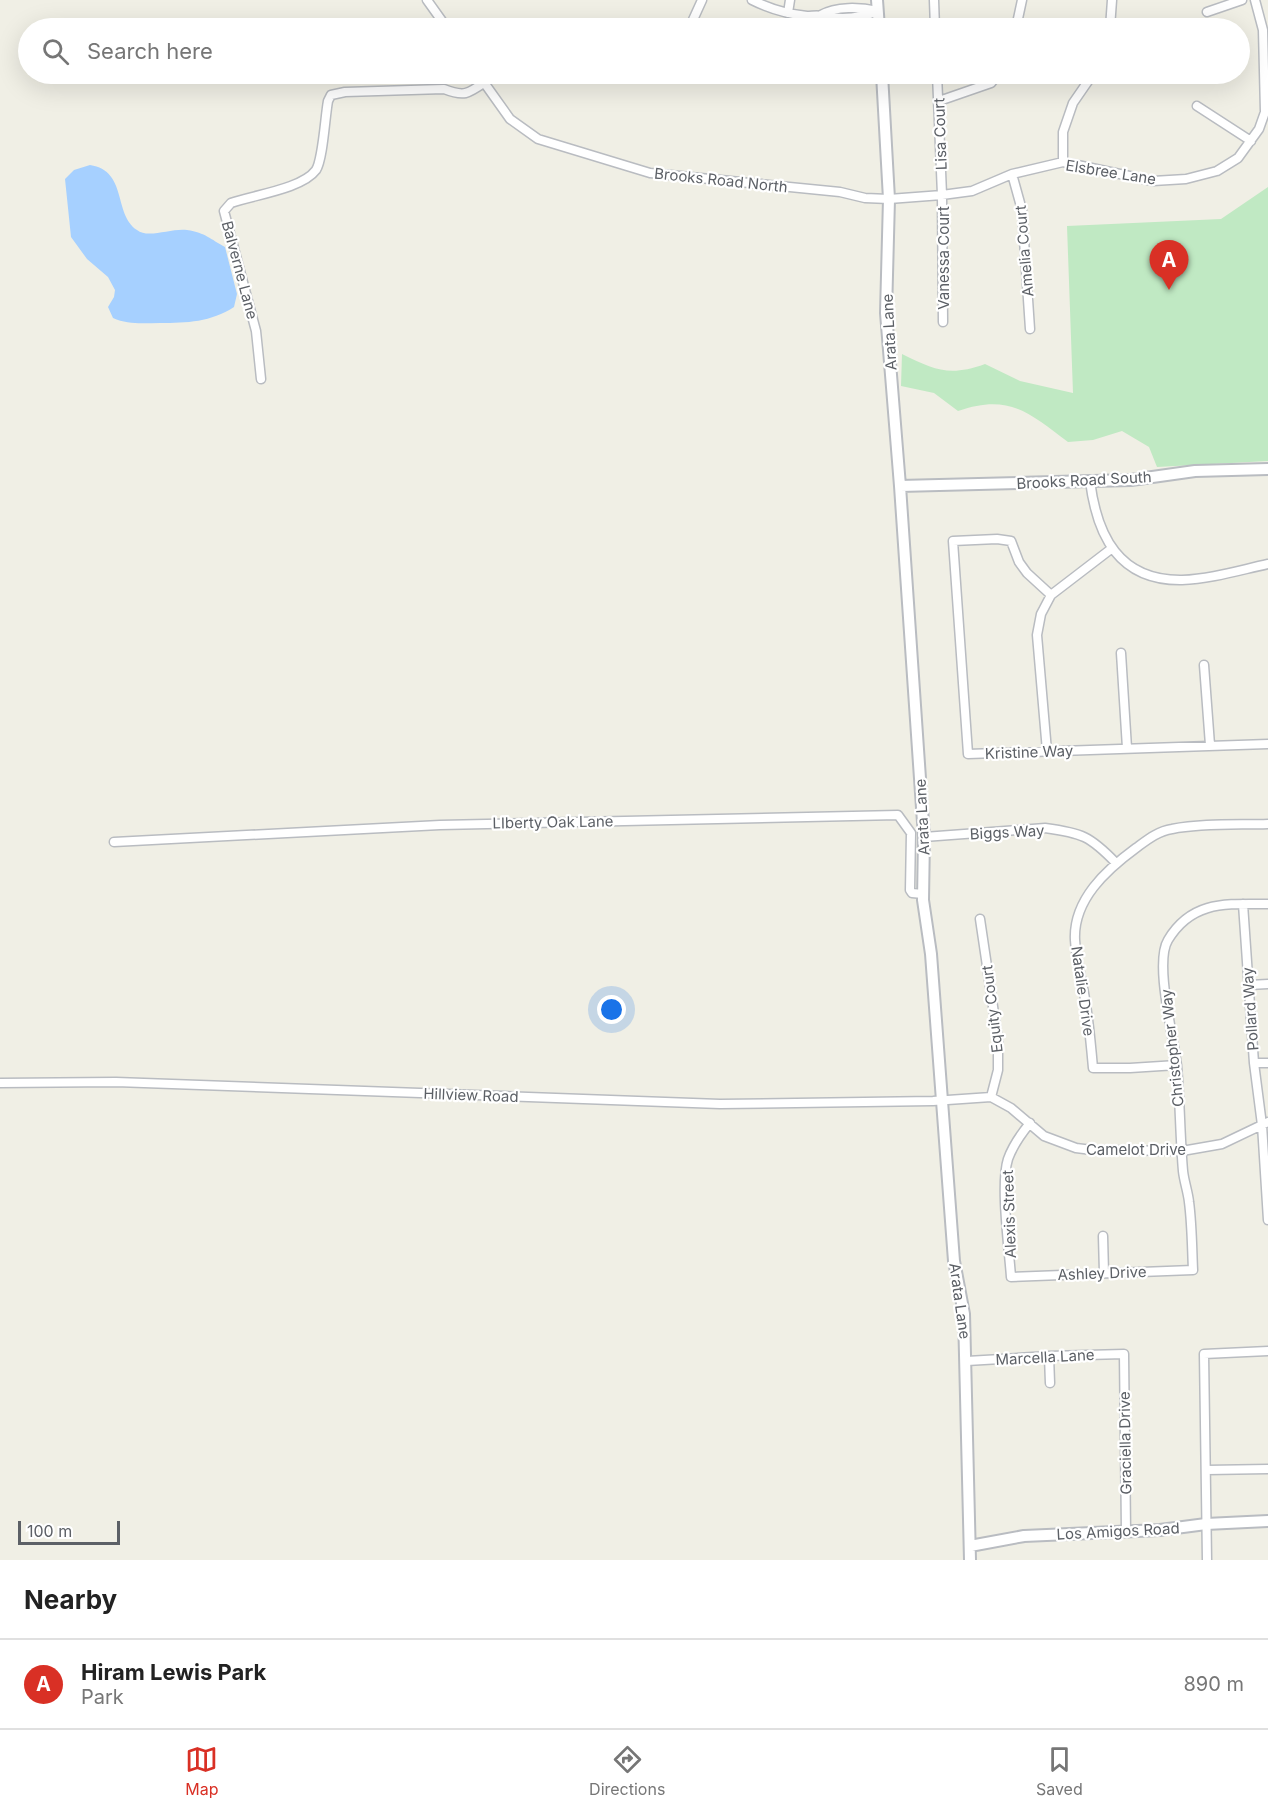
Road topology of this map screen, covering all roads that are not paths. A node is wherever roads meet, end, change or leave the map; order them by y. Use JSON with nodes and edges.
{"nodes":[{"id":1,"x":427,"y":0,"type":"edge"},
{"id":2,"x":702,"y":0,"type":"edge"},
{"id":3,"x":752,"y":0,"type":"edge"},
{"id":4,"x":790,"y":0,"type":"edge"},
{"id":5,"x":934,"y":0,"type":"edge"},
{"id":6,"x":1022,"y":0,"type":"edge"},
{"id":7,"x":1112,"y":0,"type":"edge"},
{"id":8,"x":1242,"y":0,"type":"edge"},
{"id":9,"x":1255,"y":0,"type":"edge"},
{"id":10,"x":878,"y":5,"type":"edge"},
{"id":11,"x":1207,"y":12,"type":"dead end"},
{"id":12,"x":788,"y":13,"type":"junction"},
{"id":13,"x":440,"y":18,"type":"edge"},
{"id":14,"x":695,"y":18,"type":"edge"},
{"id":15,"x":828,"y":18,"type":"edge"},
{"id":16,"x":846,"y":18,"type":"edge"},
{"id":17,"x":935,"y":18,"type":"edge"},
{"id":18,"x":1018,"y":18,"type":"edge"},
{"id":19,"x":1111,"y":18,"type":"edge"},
{"id":20,"x":482,"y":84,"type":"edge"},
{"id":21,"x":486,"y":84,"type":"edge"},
{"id":22,"x":883,"y":84,"type":"edge"},
{"id":23,"x":938,"y":84,"type":"edge"},
{"id":24,"x":986,"y":84,"type":"edge"},
{"id":25,"x":1086,"y":84,"type":"edge"},
{"id":26,"x":939,"y":101,"type":"junction"},
{"id":27,"x":1197,"y":106,"type":"dead end"},
{"id":28,"x":1251,"y":141,"type":"junction"},
{"id":29,"x":1063,"y":162,"type":"junction"},
{"id":30,"x":1012,"y":174,"type":"junction"},
{"id":31,"x":942,"y":195,"type":"junction"},
{"id":32,"x":889,"y":199,"type":"junction"},
{"id":33,"x":943,"y":322,"type":"dead end"},
{"id":34,"x":1030,"y":329,"type":"dead end"},
{"id":35,"x":261,"y":379,"type":"dead end"},
{"id":36,"x":1268,"y":469,"type":"edge"},
{"id":37,"x":1090,"y":481,"type":"junction"},
{"id":38,"x":900,"y":486,"type":"junction"},
{"id":39,"x":1111,"y":549,"type":"junction"},
{"id":40,"x":1268,"y":564,"type":"edge"},
{"id":41,"x":1051,"y":595,"type":"junction"},
{"id":42,"x":1120,"y":653,"type":"dead end"},
{"id":43,"x":1204,"y":665,"type":"dead end"},
{"id":44,"x":1268,"y":744,"type":"edge"},
{"id":45,"x":1210,"y":745,"type":"junction"},
{"id":46,"x":1127,"y":748,"type":"junction"},
{"id":47,"x":1047,"y":751,"type":"junction"},
{"id":48,"x":1268,"y":824,"type":"edge"},
{"id":49,"x":924,"y":837,"type":"junction"},
{"id":50,"x":114,"y":842,"type":"dead end"},
{"id":51,"x":1116,"y":862,"type":"junction"},
{"id":52,"x":923,"y":894,"type":"junction"},
{"id":53,"x":1243,"y":904,"type":"junction"},
{"id":54,"x":1268,"y":904,"type":"edge"},
{"id":55,"x":980,"y":920,"type":"dead end"},
{"id":56,"x":1268,"y":984,"type":"edge"},
{"id":57,"x":1249,"y":985,"type":"junction"},
{"id":58,"x":1268,"y":1063,"type":"edge"},
{"id":59,"x":1254,"y":1064,"type":"junction"},
{"id":60,"x":1176,"y":1065,"type":"junction"},
{"id":61,"x":0,"y":1083,"type":"edge"},
{"id":62,"x":991,"y":1097,"type":"junction"},
{"id":63,"x":941,"y":1100,"type":"junction"},
{"id":64,"x":1030,"y":1123,"type":"junction"},
{"id":65,"x":1265,"y":1124,"type":"edge"},
{"id":66,"x":1182,"y":1151,"type":"junction"},
{"id":67,"x":1268,"y":1220,"type":"edge"},
{"id":68,"x":1103,"y":1236,"type":"dead end"},
{"id":69,"x":1193,"y":1270,"type":"joint"},
{"id":70,"x":1104,"y":1273,"type":"junction"},
{"id":71,"x":1011,"y":1277,"type":"joint"},
{"id":72,"x":1268,"y":1351,"type":"edge"},
{"id":73,"x":1124,"y":1354,"type":"joint"},
{"id":74,"x":1049,"y":1356,"type":"junction"},
{"id":75,"x":967,"y":1361,"type":"junction"},
{"id":76,"x":1050,"y":1383,"type":"dead end"},
{"id":77,"x":1268,"y":1469,"type":"edge"},
{"id":78,"x":1207,"y":1470,"type":"junction"},
{"id":79,"x":1268,"y":1521,"type":"edge"},
{"id":80,"x":1206,"y":1524,"type":"junction"},
{"id":81,"x":1126,"y":1531,"type":"junction"},
{"id":82,"x":970,"y":1546,"type":"junction"},
{"id":83,"x":970,"y":1560,"type":"edge"},
{"id":84,"x":1207,"y":1560,"type":"edge"}],
"edges":[{"from":1,"to":13,"type":"street"},
{"from":2,"to":14,"type":"street"},
{"from":3,"to":12,"type":"street"},
{"from":4,"to":12,"type":"street"},
{"from":5,"to":17,"type":"street"},
{"from":6,"to":18,"type":"street"},
{"from":7,"to":19,"type":"street"},
{"from":8,"to":11,"type":"street"},
{"from":9,"to":28,"type":"street","name":"Elsbree Lane"},
{"from":10,"to":16,"type":"street"},
{"from":12,"to":15,"type":"street"},
{"from":20,"to":35,"type":"street","name":"Balverne Lane"},
{"from":21,"to":32,"type":"street","name":"Brooks Road North"},
{"from":22,"to":32,"type":"street","name":"Arata Lane"},
{"from":23,"to":26,"type":"street","name":"Lisa Court"},
{"from":24,"to":26,"type":"street"},
{"from":25,"to":29,"type":"street"},
{"from":26,"to":31,"type":"street","name":"Lisa Court"},
{"from":27,"to":28,"type":"street"},
{"from":28,"to":29,"type":"street","name":"Elsbree Lane"},
{"from":29,"to":30,"type":"street","name":"Elsbree Lane"},
{"from":30,"to":31,"type":"street","name":"Elsbree Lane"},
{"from":30,"to":34,"type":"street","name":"Amelia Court"},
{"from":31,"to":32,"type":"street","name":"Elsbree Lane"},
{"from":31,"to":33,"type":"street","name":"Vanessa Court"},
{"from":32,"to":38,"type":"street","name":"Arata Lane"},
{"from":36,"to":37,"type":"street","name":"Brooks Road South"},
{"from":37,"to":38,"type":"street","name":"Brooks Road South"},
{"from":37,"to":39,"type":"street"},
{"from":38,"to":49,"type":"street","name":"Arata Lane"},
{"from":39,"to":40,"type":"street"},
{"from":39,"to":41,"type":"street"},
{"from":41,"to":47,"type":"street"},
{"from":41,"to":47,"type":"street","name":"Kristine Way"},
{"from":42,"to":46,"type":"street"},
{"from":43,"to":45,"type":"street"},
{"from":44,"to":45,"type":"street","name":"Kristine Way"},
{"from":45,"to":46,"type":"street","name":"Kristine Way"},
{"from":46,"to":47,"type":"street","name":"Kristine Way"},
{"from":48,"to":51,"type":"street","name":"Natalie Drive"},
{"from":49,"to":51,"type":"street","name":"Biggs Way"},
{"from":49,"to":52,"type":"street","name":"Arata Lane"},
{"from":50,"to":52,"type":"street","name":"LIberty Oak Lane"},
{"from":51,"to":60,"type":"street","name":"Natalie Drive"},
{"from":52,"to":63,"type":"street","name":"Arata Lane"},
{"from":53,"to":54,"type":"street","name":"Christopher Way"},
{"from":53,"to":57,"type":"street","name":"Pollard Way"},
{"from":53,"to":60,"type":"street","name":"Christopher Way"},
{"from":55,"to":62,"type":"street","name":"Equity Court"},
{"from":56,"to":57,"type":"street"},
{"from":57,"to":59,"type":"street","name":"Pollard Way"},
{"from":58,"to":59,"type":"street"},
{"from":59,"to":65,"type":"street","name":"Pollard Way"},
{"from":60,"to":66,"type":"street","name":"Christopher Way"},
{"from":61,"to":63,"type":"street","name":"Hillview Road"},
{"from":62,"to":63,"type":"street"},
{"from":62,"to":64,"type":"street","name":"Camelot Drive"},
{"from":63,"to":75,"type":"street","name":"Arata Lane"},
{"from":64,"to":66,"type":"street","name":"Camelot Drive"},
{"from":64,"to":71,"type":"street","name":"Alexis Street"},
{"from":65,"to":66,"type":"street","name":"Camelot Drive"},
{"from":65,"to":67,"type":"street","name":"Pollard Way"},
{"from":66,"to":69,"type":"street","name":"Christopher Way"},
{"from":68,"to":70,"type":"street"},
{"from":69,"to":70,"type":"street","name":"Ashley Drive"},
{"from":70,"to":71,"type":"street","name":"Ashley Drive"},
{"from":72,"to":78,"type":"street"},
{"from":73,"to":74,"type":"street","name":"Marcella Lane"},
{"from":73,"to":81,"type":"street","name":"Graciella Drive"},
{"from":74,"to":75,"type":"street","name":"Marcella Lane"},
{"from":74,"to":76,"type":"street"},
{"from":75,"to":82,"type":"street","name":"Arata Lane"},
{"from":77,"to":78,"type":"street"},
{"from":78,"to":80,"type":"street"},
{"from":79,"to":80,"type":"street","name":"Los Amigos Road"},
{"from":80,"to":81,"type":"street","name":"Los Amigos Road"},
{"from":80,"to":84,"type":"street"},
{"from":81,"to":82,"type":"street","name":"Los Amigos Road"},
{"from":82,"to":83,"type":"street","name":"Arata Lane"}]}
